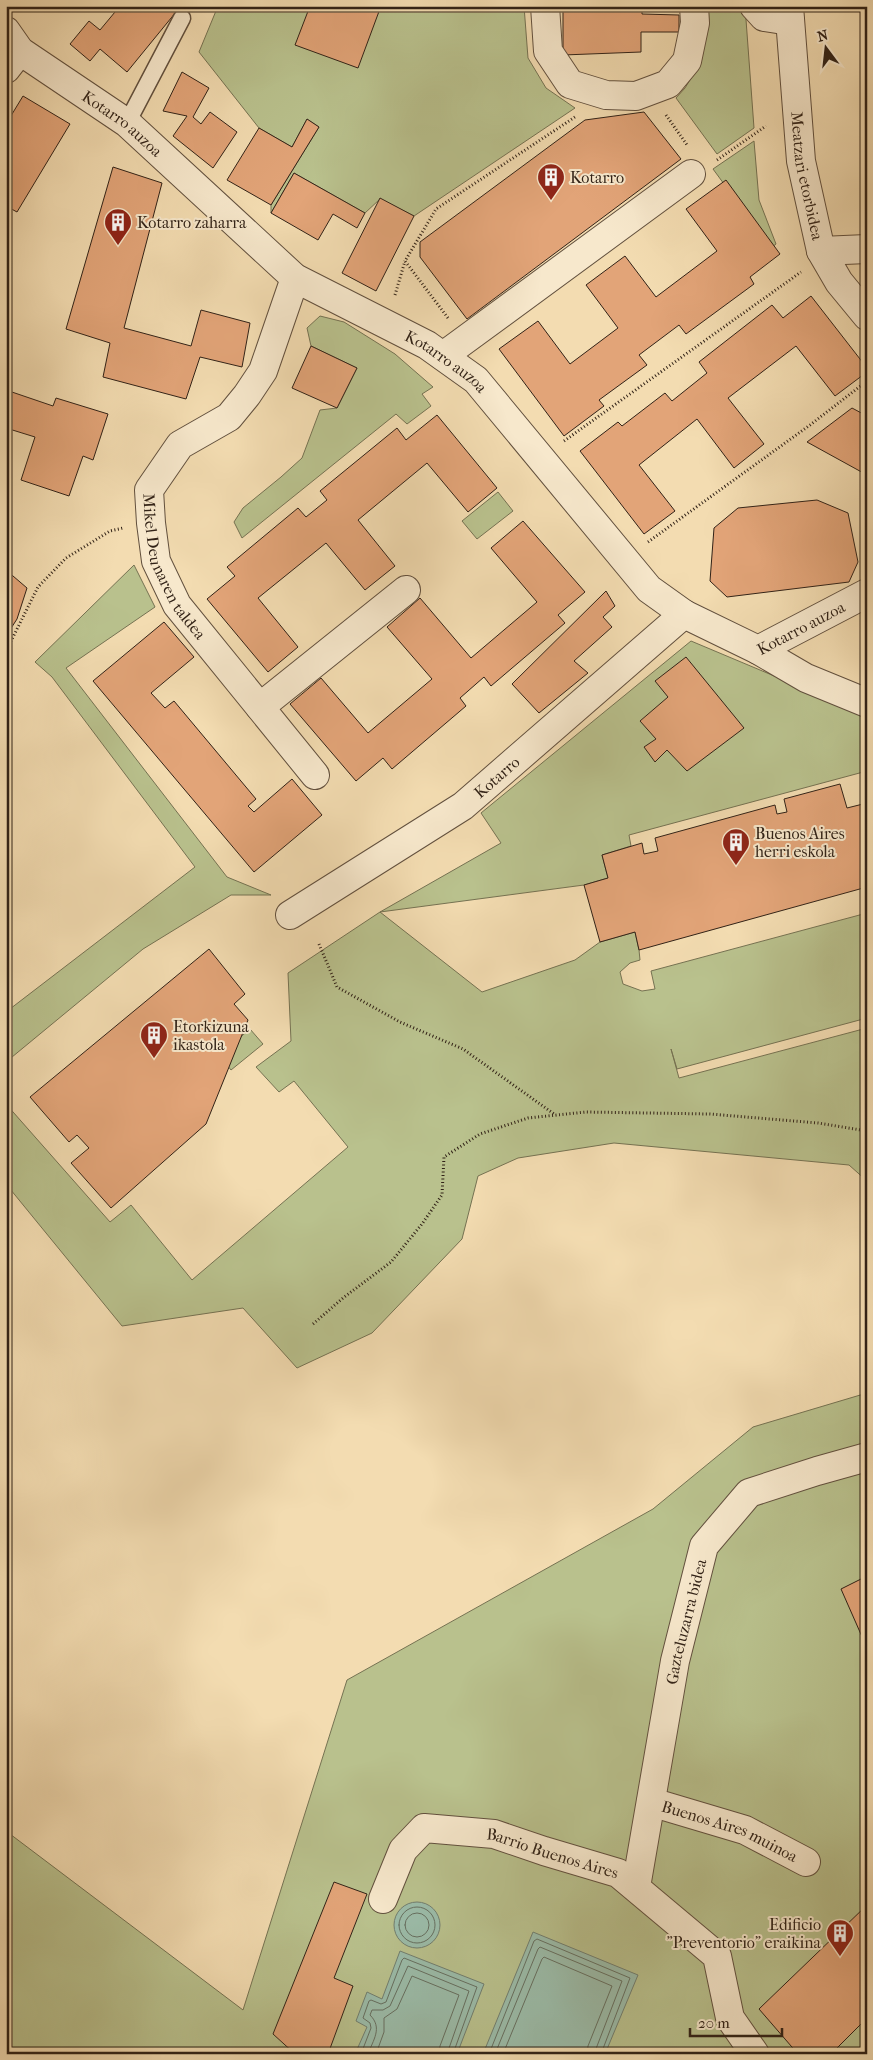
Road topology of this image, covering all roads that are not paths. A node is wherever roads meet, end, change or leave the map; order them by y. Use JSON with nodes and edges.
{"nodes":[{"id":1,"x":545,"y":6,"type":"edge"},
{"id":2,"x":694,"y":6,"type":"edge"},
{"id":3,"x":754,"y":6,"type":"edge"},
{"id":4,"x":790,"y":14,"type":"edge"},
{"id":5,"x":182,"y":18,"type":"dead end"},
{"id":6,"x":11,"y":50,"type":"edge"},
{"id":7,"x":127,"y":123,"type":"junction"},
{"id":8,"x":702,"y":169,"type":"road end"},
{"id":9,"x":867,"y":249,"type":"edge"},
{"id":10,"x":814,"y":259,"type":"junction"},
{"id":11,"x":295,"y":278,"type":"junction"},
{"id":12,"x":867,"y":316,"type":"edge"},
{"id":13,"x":443,"y":356,"type":"junction"},
{"id":14,"x":406,"y":590,"type":"dead end"},
{"id":15,"x":867,"y":593,"type":"edge"},
{"id":16,"x":684,"y":614,"type":"junction"},
{"id":17,"x":758,"y":650,"type":"junction"},
{"id":18,"x":867,"y":703,"type":"edge"},
{"id":19,"x":260,"y":707,"type":"junction"},
{"id":20,"x":315,"y":775,"type":"dead end"},
{"id":21,"x":290,"y":915,"type":"dead end"},
{"id":22,"x":867,"y":1458,"type":"edge"},
{"id":23,"x":651,"y":1802,"type":"junction"},
{"id":24,"x":806,"y":1862,"type":"dead end"},
{"id":25,"x":636,"y":1887,"type":"junction"},
{"id":26,"x":383,"y":1899,"type":"dead end"},
{"id":27,"x":755,"y":2054,"type":"edge"}],
"edges":[{"from":1,"to":2,"type":"street"},
{"from":3,"to":4,"type":"street","name":"Meatzari etorbidea"},
{"from":4,"to":10,"type":"street","name":"Meatzari etorbidea"},
{"from":5,"to":7,"type":"lane"},
{"from":6,"to":7,"type":"street","name":"Kotarro auzoa"},
{"from":7,"to":11,"type":"street","name":"Kotarro auzoa"},
{"from":8,"to":13,"type":"street"},
{"from":9,"to":10,"type":"street"},
{"from":10,"to":12,"type":"street","name":"Meatzari etorbidea"},
{"from":11,"to":13,"type":"street","name":"Kotarro auzoa"},
{"from":11,"to":19,"type":"street","name":"Mikel Deunaren taldea"},
{"from":13,"to":16,"type":"street","name":"Kotarro auzoa"},
{"from":14,"to":19,"type":"street"},
{"from":15,"to":17,"type":"street","name":"Kotarro auzoa"},
{"from":16,"to":17,"type":"street","name":"Kotarro auzoa"},
{"from":16,"to":21,"type":"street","name":"Kotarro"},
{"from":17,"to":18,"type":"street"},
{"from":19,"to":20,"type":"street","name":"Mikel Deunaren taldea"},
{"from":22,"to":23,"type":"street","name":"Gazteluzarra bidea"},
{"from":23,"to":24,"type":"street","name":"Buenos Aires muinoa"},
{"from":23,"to":25,"type":"street","name":"Gazteluzarra bidea"},
{"from":25,"to":26,"type":"street","name":"Barrio Buenos Aires"},
{"from":25,"to":27,"type":"street","name":"Barrio Buenos Aires"}]}
